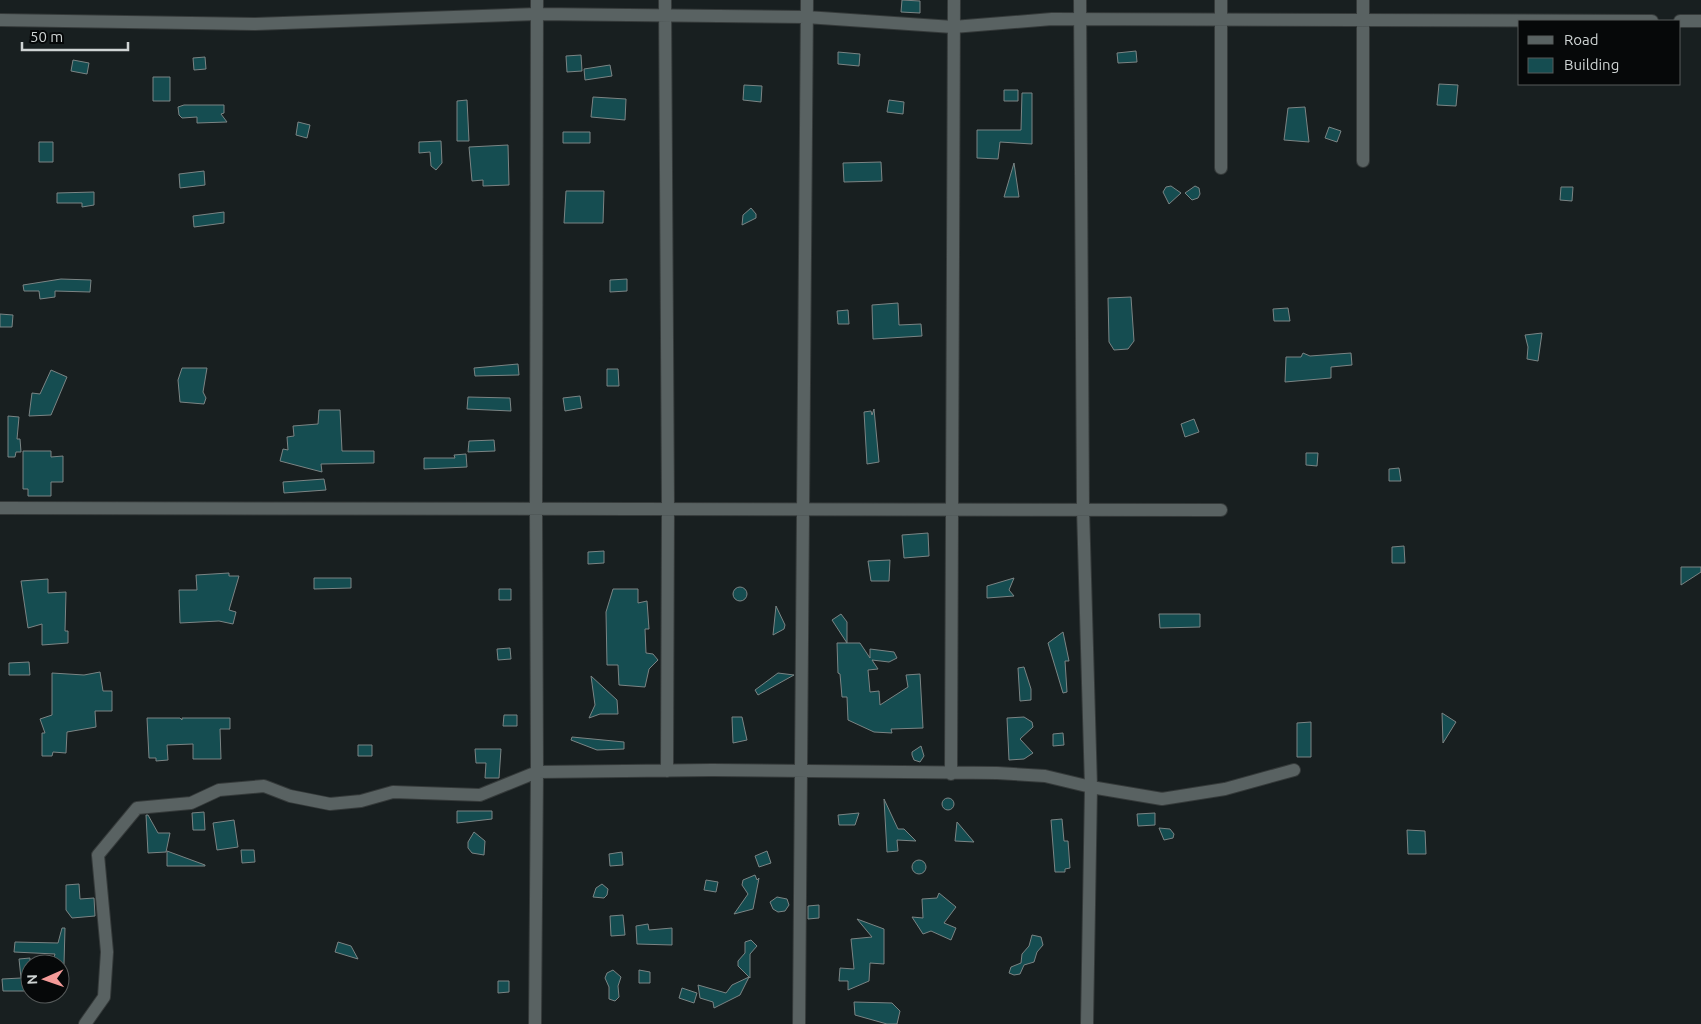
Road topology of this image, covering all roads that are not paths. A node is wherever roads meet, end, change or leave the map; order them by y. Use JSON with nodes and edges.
{"nodes":[{"id":1,"x":538,"y":0,"type":"edge"},
{"id":2,"x":665,"y":0,"type":"edge"},
{"id":3,"x":806,"y":0,"type":"edge"},
{"id":4,"x":954,"y":0,"type":"edge"},
{"id":5,"x":1080,"y":0,"type":"edge"},
{"id":6,"x":1221,"y":0,"type":"edge"},
{"id":7,"x":1362,"y":0,"type":"edge"},
{"id":8,"x":537,"y":14,"type":"junction"},
{"id":9,"x":666,"y":15,"type":"junction"},
{"id":10,"x":806,"y":17,"type":"junction"},
{"id":11,"x":1080,"y":19,"type":"junction"},
{"id":12,"x":1221,"y":19,"type":"junction"},
{"id":13,"x":0,"y":20,"type":"edge"},
{"id":14,"x":1363,"y":20,"type":"junction"},
{"id":15,"x":1518,"y":21,"type":"edge"},
{"id":16,"x":1681,"y":21,"type":"edge"},
{"id":17,"x":1701,"y":21,"type":"edge"},
{"id":18,"x":953,"y":27,"type":"junction"},
{"id":19,"x":1363,"y":162,"type":"dead end"},
{"id":20,"x":1222,"y":168,"type":"dead end"},
{"id":21,"x":0,"y":508,"type":"edge"},
{"id":22,"x":536,"y":509,"type":"junction"},
{"id":23,"x":668,"y":509,"type":"junction"},
{"id":24,"x":802,"y":509,"type":"junction"},
{"id":25,"x":951,"y":509,"type":"junction"},
{"id":26,"x":1083,"y":509,"type":"junction"},
{"id":27,"x":1221,"y":510,"type":"dead end"},
{"id":28,"x":1294,"y":770,"type":"dead end"},
{"id":29,"x":667,"y":771,"type":"junction"},
{"id":30,"x":538,"y":772,"type":"junction"},
{"id":31,"x":800,"y":772,"type":"junction"},
{"id":32,"x":951,"y":774,"type":"junction"},
{"id":33,"x":1091,"y":787,"type":"junction"},
{"id":34,"x":86,"y":1024,"type":"edge"},
{"id":35,"x":535,"y":1024,"type":"edge"},
{"id":36,"x":799,"y":1024,"type":"edge"},
{"id":37,"x":1087,"y":1024,"type":"edge"}],
"edges":[{"from":1,"to":8,"type":"street"},
{"from":2,"to":9,"type":"street"},
{"from":3,"to":10,"type":"street"},
{"from":4,"to":18,"type":"street"},
{"from":5,"to":11,"type":"street"},
{"from":6,"to":12,"type":"street"},
{"from":7,"to":14,"type":"street"},
{"from":8,"to":9,"type":"street"},
{"from":8,"to":13,"type":"street"},
{"from":8,"to":22,"type":"street"},
{"from":9,"to":10,"type":"street"},
{"from":9,"to":23,"type":"street"},
{"from":10,"to":18,"type":"street"},
{"from":10,"to":24,"type":"street"},
{"from":11,"to":12,"type":"street"},
{"from":11,"to":18,"type":"street"},
{"from":11,"to":26,"type":"street"},
{"from":12,"to":14,"type":"street"},
{"from":12,"to":20,"type":"street"},
{"from":14,"to":15,"type":"street"},
{"from":14,"to":19,"type":"street"},
{"from":16,"to":17,"type":"street"},
{"from":18,"to":25,"type":"street"},
{"from":21,"to":22,"type":"street"},
{"from":22,"to":23,"type":"street"},
{"from":22,"to":30,"type":"street"},
{"from":23,"to":24,"type":"street"},
{"from":23,"to":29,"type":"street"},
{"from":24,"to":25,"type":"street"},
{"from":24,"to":31,"type":"street"},
{"from":25,"to":26,"type":"street"},
{"from":25,"to":32,"type":"street"},
{"from":26,"to":27,"type":"street"},
{"from":26,"to":33,"type":"street"},
{"from":28,"to":33,"type":"street"},
{"from":29,"to":30,"type":"street"},
{"from":29,"to":31,"type":"street"},
{"from":30,"to":34,"type":"street"},
{"from":30,"to":35,"type":"street"},
{"from":31,"to":32,"type":"street"},
{"from":31,"to":36,"type":"street"},
{"from":32,"to":33,"type":"street"},
{"from":33,"to":37,"type":"street"}]}
